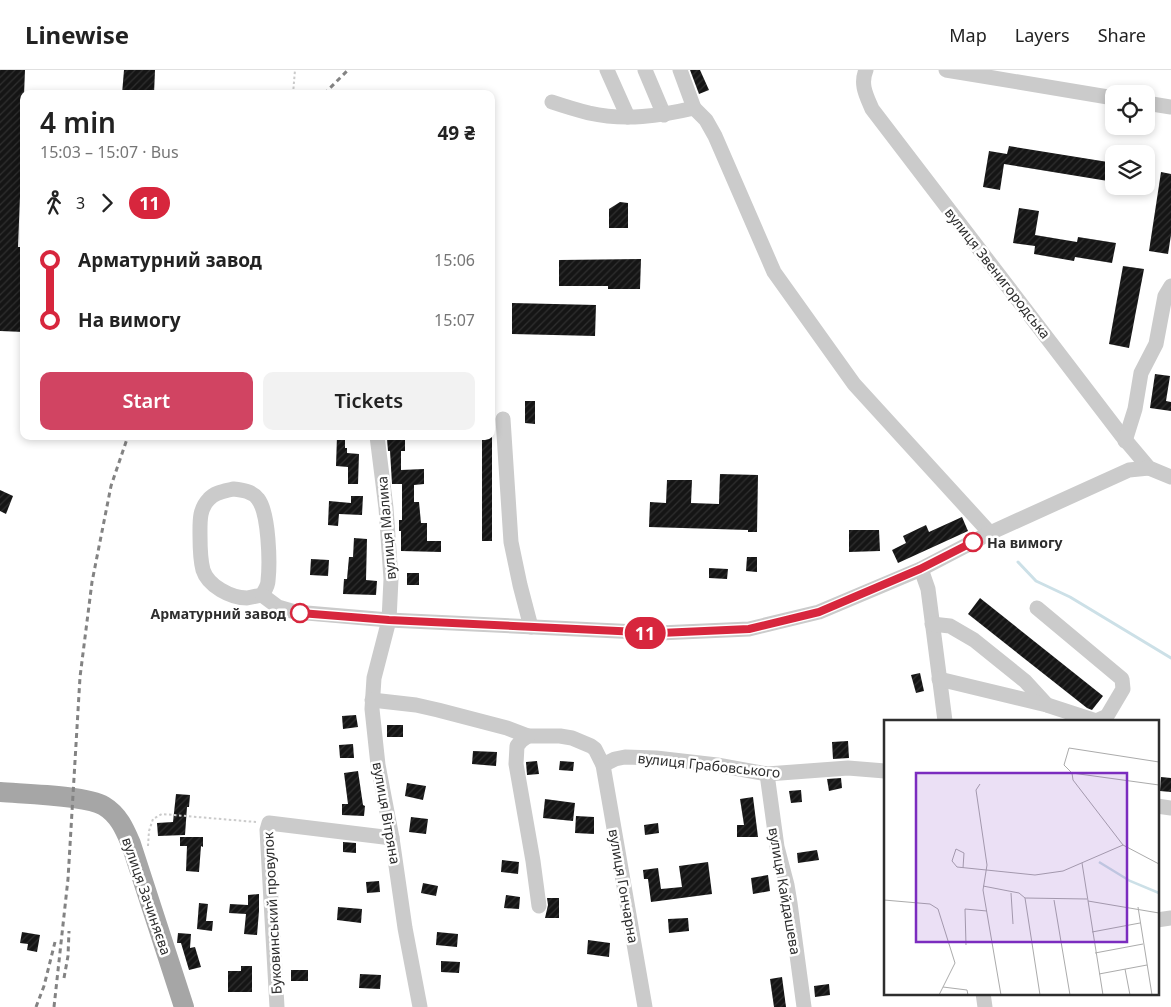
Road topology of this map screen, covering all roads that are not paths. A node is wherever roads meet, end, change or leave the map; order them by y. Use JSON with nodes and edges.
{"nodes":[{"id":1,"x":607,"y":70,"type":"edge"},
{"id":2,"x":645,"y":70,"type":"edge"},
{"id":3,"x":680,"y":70,"type":"edge"},
{"id":4,"x":866,"y":70,"type":"edge"},
{"id":5,"x":946,"y":70,"type":"edge"},
{"id":6,"x":1105,"y":96,"type":"edge"},
{"id":7,"x":552,"y":102,"type":"dead end"},
{"id":8,"x":1155,"y":104,"type":"edge"},
{"id":9,"x":1171,"y":107,"type":"edge"},
{"id":10,"x":694,"y":108,"type":"junction"},
{"id":11,"x":664,"y":115,"type":"junction"},
{"id":12,"x":628,"y":117,"type":"junction"},
{"id":13,"x":1171,"y":286,"type":"edge"},
{"id":14,"x":504,"y":419,"type":"dead end"},
{"id":15,"x":378,"y":440,"type":"edge"},
{"id":16,"x":1125,"y":441,"type":"junction"},
{"id":17,"x":1150,"y":468,"type":"junction"},
{"id":18,"x":1171,"y":477,"type":"edge"},
{"id":19,"x":990,"y":533,"type":"junction"},
{"id":20,"x":920,"y":569,"type":"junction"},
{"id":21,"x":262,"y":595,"type":"junction"},
{"id":22,"x":1037,"y":608,"type":"dead end"},
{"id":23,"x":389,"y":620,"type":"junction"},
{"id":24,"x":932,"y":624,"type":"junction"},
{"id":25,"x":531,"y":627,"type":"junction"},
{"id":26,"x":939,"y":679,"type":"junction"},
{"id":27,"x":372,"y":700,"type":"junction"},
{"id":28,"x":1047,"y":705,"type":"junction"},
{"id":29,"x":945,"y":720,"type":"edge"},
{"id":30,"x":1093,"y":720,"type":"edge"},
{"id":31,"x":1099,"y":720,"type":"edge"},
{"id":32,"x":528,"y":736,"type":"junction"},
{"id":33,"x":603,"y":765,"type":"junction"},
{"id":34,"x":884,"y":771,"type":"edge"},
{"id":35,"x":767,"y":774,"type":"junction"},
{"id":36,"x":0,"y":792,"type":"edge"},
{"id":37,"x":1158,"y":806,"type":"edge"},
{"id":38,"x":1171,"y":808,"type":"edge"},
{"id":39,"x":392,"y":838,"type":"junction"},
{"id":40,"x":539,"y":906,"type":"dead end"},
{"id":41,"x":1171,"y":918,"type":"edge"},
{"id":42,"x":1158,"y":920,"type":"edge"},
{"id":43,"x":983,"y":994,"type":"edge"},
{"id":44,"x":184,"y":1007,"type":"edge"},
{"id":45,"x":277,"y":1007,"type":"edge"},
{"id":46,"x":420,"y":1007,"type":"edge"},
{"id":47,"x":645,"y":1007,"type":"edge"},
{"id":48,"x":804,"y":1007,"type":"edge"},
{"id":49,"x":985,"y":1007,"type":"edge"}],
"edges":[{"from":1,"to":12,"type":"street"},
{"from":2,"to":11,"type":"street"},
{"from":3,"to":10,"type":"street"},
{"from":4,"to":16,"type":"street","name":"вулиця Звенигородська"},
{"from":5,"to":6,"type":"street"},
{"from":7,"to":12,"type":"street"},
{"from":8,"to":9,"type":"street"},
{"from":10,"to":11,"type":"street"},
{"from":10,"to":19,"type":"street"},
{"from":11,"to":12,"type":"street"},
{"from":13,"to":16,"type":"street"},
{"from":14,"to":25,"type":"street"},
{"from":15,"to":23,"type":"street","name":"вулиця Малика"},
{"from":16,"to":17,"type":"street","name":"вулиця Звенигородська"},
{"from":17,"to":18,"type":"street","name":"вулиця Звенигородська"},
{"from":17,"to":19,"type":"street"},
{"from":19,"to":20,"type":"street"},
{"from":20,"to":24,"type":"street"},
{"from":20,"to":25,"type":"street"},
{"from":21,"to":21,"type":"street"},
{"from":21,"to":23,"type":"street"},
{"from":22,"to":31,"type":"street"},
{"from":23,"to":25,"type":"street"},
{"from":23,"to":27,"type":"street","name":"вулиця Вітряна"},
{"from":24,"to":26,"type":"street"},
{"from":24,"to":28,"type":"street"},
{"from":26,"to":28,"type":"street"},
{"from":26,"to":29,"type":"street"},
{"from":27,"to":32,"type":"street"},
{"from":27,"to":39,"type":"street","name":"вулиця Вітряна"},
{"from":28,"to":30,"type":"street"},
{"from":32,"to":33,"type":"street"},
{"from":32,"to":40,"type":"street"},
{"from":33,"to":35,"type":"street","name":"вулиця Грабовського"},
{"from":33,"to":47,"type":"street","name":"вулиця Гончарна"},
{"from":34,"to":35,"type":"street","name":"вулиця Грабовського"},
{"from":35,"to":48,"type":"street","name":"вулиця Кайдашева"},
{"from":36,"to":44,"type":"main road","name":"вулиця Зачиняєва"},
{"from":37,"to":38,"type":"street"},
{"from":39,"to":45,"type":"street","name":"Буковинський провулок"},
{"from":39,"to":46,"type":"street","name":"вулиця Вітряна"},
{"from":41,"to":42,"type":"street"},
{"from":43,"to":49,"type":"street"}]}
